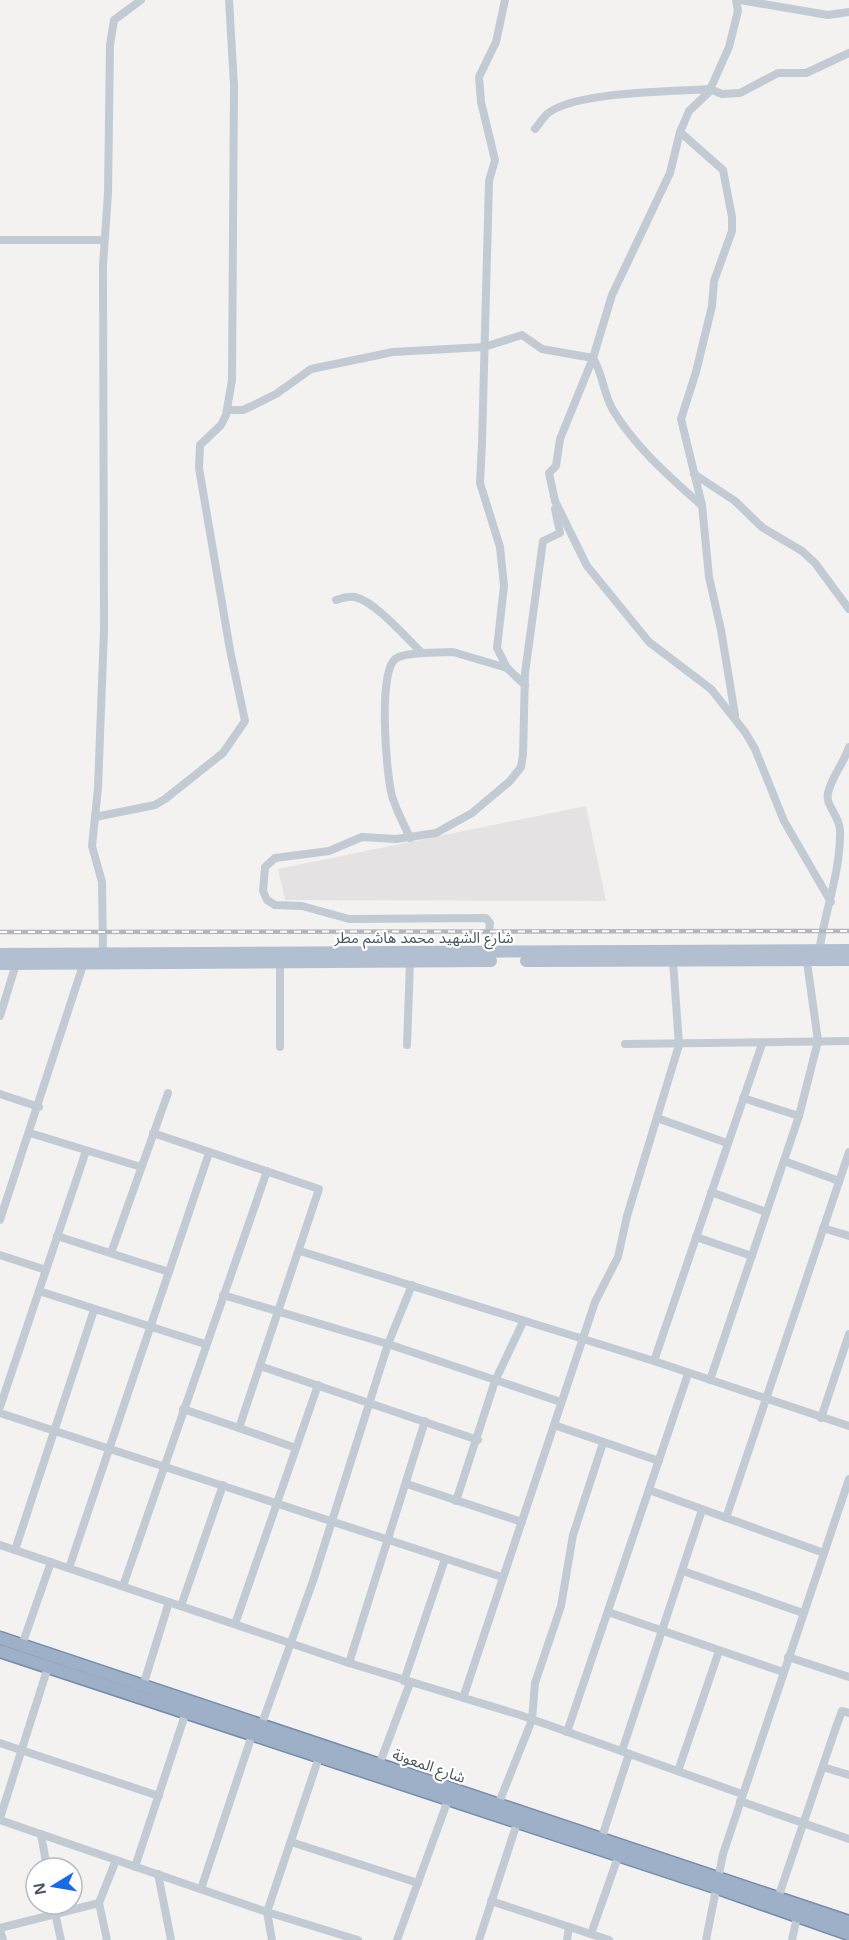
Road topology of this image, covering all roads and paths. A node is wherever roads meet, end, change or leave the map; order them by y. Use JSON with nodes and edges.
{"nodes":[{"id":1,"x":141,"y":0,"type":"edge"},
{"id":2,"x":229,"y":0,"type":"edge"},
{"id":3,"x":505,"y":0,"type":"edge"},
{"id":4,"x":738,"y":0,"type":"edge"},
{"id":5,"x":849,"y":12,"type":"edge"},
{"id":6,"x":849,"y":52,"type":"edge"},
{"id":7,"x":710,"y":89,"type":"junction"},
{"id":8,"x":535,"y":129,"type":"dead end"},
{"id":9,"x":680,"y":132,"type":"junction"},
{"id":10,"x":0,"y":240,"type":"edge"},
{"id":11,"x":104,"y":240,"type":"junction"},
{"id":12,"x":484,"y":347,"type":"junction"},
{"id":13,"x":593,"y":358,"type":"junction"},
{"id":14,"x":228,"y":410,"type":"junction"},
{"id":15,"x":694,"y":474,"type":"junction"},
{"id":16,"x":555,"y":501,"type":"junction"},
{"id":17,"x":702,"y":505,"type":"junction"},
{"id":18,"x":336,"y":600,"type":"dead end"},
{"id":19,"x":849,"y":609,"type":"edge"},
{"id":20,"x":422,"y":652,"type":"junction"},
{"id":21,"x":507,"y":668,"type":"junction"},
{"id":22,"x":525,"y":685,"type":"junction"},
{"id":23,"x":735,"y":719,"type":"junction"},
{"id":24,"x":849,"y":747,"type":"edge"},
{"id":25,"x":95,"y":817,"type":"junction"},
{"id":26,"x":410,"y":838,"type":"junction"},
{"id":27,"x":831,"y":902,"type":"junction"},
{"id":28,"x":849,"y":950,"type":"edge"},
{"id":29,"x":103,"y":953,"type":"junction"},
{"id":30,"x":487,"y":953,"type":"junction"},
{"id":31,"x":0,"y":954,"type":"edge"},
{"id":32,"x":815,"y":958,"type":"junction"},
{"id":33,"x":673,"y":960,"type":"junction"},
{"id":34,"x":849,"y":960,"type":"edge"},
{"id":35,"x":280,"y":962,"type":"junction"},
{"id":36,"x":410,"y":962,"type":"junction"},
{"id":37,"x":84,"y":963,"type":"junction"},
{"id":38,"x":0,"y":964,"type":"edge"},
{"id":39,"x":16,"y":964,"type":"junction"},
{"id":40,"x":0,"y":1016,"type":"edge"},
{"id":41,"x":818,"y":1041,"type":"junction"},
{"id":42,"x":849,"y":1041,"type":"edge"},
{"id":43,"x":625,"y":1044,"type":"dead end"},
{"id":44,"x":762,"y":1044,"type":"junction"},
{"id":45,"x":407,"y":1045,"type":"dead end"},
{"id":46,"x":679,"y":1045,"type":"junction"},
{"id":47,"x":280,"y":1047,"type":"dead end"},
{"id":48,"x":168,"y":1093,"type":"dead end"},
{"id":49,"x":0,"y":1094,"type":"edge"},
{"id":50,"x":743,"y":1098,"type":"junction"},
{"id":51,"x":39,"y":1107,"type":"junction"},
{"id":52,"x":799,"y":1116,"type":"junction"},
{"id":53,"x":657,"y":1118,"type":"junction"},
{"id":54,"x":30,"y":1133,"type":"junction"},
{"id":55,"x":153,"y":1134,"type":"junction"},
{"id":56,"x":727,"y":1143,"type":"junction"},
{"id":57,"x":86,"y":1150,"type":"junction"},
{"id":58,"x":849,"y":1152,"type":"edge"},
{"id":59,"x":209,"y":1153,"type":"junction"},
{"id":60,"x":784,"y":1161,"type":"junction"},
{"id":61,"x":141,"y":1167,"type":"junction"},
{"id":62,"x":267,"y":1171,"type":"junction"},
{"id":63,"x":839,"y":1181,"type":"junction"},
{"id":64,"x":711,"y":1192,"type":"junction"},
{"id":65,"x":766,"y":1212,"type":"junction"},
{"id":66,"x":0,"y":1220,"type":"edge"},
{"id":67,"x":824,"y":1228,"type":"junction"},
{"id":68,"x":57,"y":1236,"type":"junction"},
{"id":69,"x":849,"y":1236,"type":"edge"},
{"id":70,"x":696,"y":1238,"type":"junction"},
{"id":71,"x":300,"y":1251,"type":"junction"},
{"id":72,"x":111,"y":1253,"type":"junction"},
{"id":73,"x":0,"y":1255,"type":"edge"},
{"id":74,"x":752,"y":1256,"type":"junction"},
{"id":75,"x":46,"y":1270,"type":"junction"},
{"id":76,"x":169,"y":1272,"type":"junction"},
{"id":77,"x":412,"y":1285,"type":"junction"},
{"id":78,"x":39,"y":1291,"type":"junction"},
{"id":79,"x":223,"y":1294,"type":"junction"},
{"id":80,"x":94,"y":1310,"type":"junction"},
{"id":81,"x":279,"y":1313,"type":"junction"},
{"id":82,"x":522,"y":1322,"type":"junction"},
{"id":83,"x":150,"y":1328,"type":"junction"},
{"id":84,"x":849,"y":1334,"type":"edge"},
{"id":85,"x":582,"y":1341,"type":"junction"},
{"id":86,"x":205,"y":1344,"type":"junction"},
{"id":87,"x":388,"y":1344,"type":"junction"},
{"id":88,"x":654,"y":1361,"type":"junction"},
{"id":89,"x":260,"y":1366,"type":"junction"},
{"id":90,"x":688,"y":1374,"type":"junction"},
{"id":91,"x":710,"y":1380,"type":"junction"},
{"id":92,"x":495,"y":1381,"type":"junction"},
{"id":93,"x":318,"y":1385,"type":"junction"},
{"id":94,"x":765,"y":1399,"type":"junction"},
{"id":95,"x":370,"y":1402,"type":"junction"},
{"id":96,"x":561,"y":1402,"type":"junction"},
{"id":97,"x":0,"y":1407,"type":"edge"},
{"id":98,"x":183,"y":1409,"type":"junction"},
{"id":99,"x":0,"y":1413,"type":"edge"},
{"id":100,"x":821,"y":1418,"type":"junction"},
{"id":101,"x":425,"y":1421,"type":"junction"},
{"id":102,"x":554,"y":1425,"type":"junction"},
{"id":103,"x":849,"y":1426,"type":"edge"},
{"id":104,"x":239,"y":1428,"type":"junction"},
{"id":105,"x":55,"y":1432,"type":"junction"},
{"id":106,"x":478,"y":1440,"type":"junction"},
{"id":107,"x":603,"y":1443,"type":"junction"},
{"id":108,"x":110,"y":1448,"type":"junction"},
{"id":109,"x":296,"y":1448,"type":"junction"},
{"id":110,"x":658,"y":1461,"type":"junction"},
{"id":111,"x":165,"y":1465,"type":"junction"},
{"id":112,"x":849,"y":1479,"type":"edge"},
{"id":113,"x":407,"y":1484,"type":"junction"},
{"id":114,"x":223,"y":1485,"type":"junction"},
{"id":115,"x":649,"y":1490,"type":"junction"},
{"id":116,"x":456,"y":1501,"type":"junction"},
{"id":117,"x":277,"y":1504,"type":"junction"},
{"id":118,"x":702,"y":1510,"type":"junction"},
{"id":119,"x":726,"y":1518,"type":"junction"},
{"id":120,"x":332,"y":1522,"type":"junction"},
{"id":121,"x":522,"y":1522,"type":"junction"},
{"id":122,"x":387,"y":1540,"type":"junction"},
{"id":123,"x":0,"y":1545,"type":"edge"},
{"id":124,"x":15,"y":1550,"type":"junction"},
{"id":125,"x":824,"y":1552,"type":"junction"},
{"id":126,"x":445,"y":1559,"type":"junction"},
{"id":127,"x":51,"y":1562,"type":"junction"},
{"id":128,"x":69,"y":1568,"type":"junction"},
{"id":129,"x":683,"y":1571,"type":"junction"},
{"id":130,"x":502,"y":1577,"type":"junction"},
{"id":131,"x":123,"y":1586,"type":"junction"},
{"id":132,"x":169,"y":1602,"type":"junction"},
{"id":133,"x":181,"y":1606,"type":"junction"},
{"id":134,"x":608,"y":1612,"type":"junction"},
{"id":135,"x":803,"y":1613,"type":"junction"},
{"id":136,"x":235,"y":1624,"type":"junction"},
{"id":137,"x":663,"y":1631,"type":"junction"},
{"id":138,"x":0,"y":1638,"type":"edge"},
{"id":139,"x":291,"y":1644,"type":"junction"},
{"id":140,"x":22,"y":1645,"type":"junction"},
{"id":141,"x":0,"y":1651,"type":"edge"},
{"id":142,"x":719,"y":1651,"type":"junction"},
{"id":143,"x":788,"y":1657,"type":"junction"},
{"id":144,"x":349,"y":1663,"type":"junction"},
{"id":145,"x":48,"y":1667,"type":"junction"},
{"id":146,"x":783,"y":1672,"type":"junction"},
{"id":147,"x":849,"y":1677,"type":"edge"},
{"id":148,"x":407,"y":1682,"type":"junction"},
{"id":149,"x":143,"y":1686,"type":"junction"},
{"id":150,"x":463,"y":1698,"type":"junction"},
{"id":151,"x":186,"y":1712,"type":"junction"},
{"id":152,"x":849,"y":1713,"type":"edge"},
{"id":153,"x":532,"y":1720,"type":"junction"},
{"id":154,"x":257,"y":1730,"type":"junction"},
{"id":155,"x":567,"y":1732,"type":"junction"},
{"id":156,"x":0,"y":1743,"type":"edge"},
{"id":157,"x":22,"y":1750,"type":"junction"},
{"id":158,"x":626,"y":1752,"type":"junction"},
{"id":159,"x":319,"y":1757,"type":"junction"},
{"id":160,"x":379,"y":1765,"type":"junction"},
{"id":161,"x":823,"y":1767,"type":"junction"},
{"id":162,"x":678,"y":1771,"type":"junction"},
{"id":163,"x":849,"y":1775,"type":"edge"},
{"id":164,"x":159,"y":1796,"type":"junction"},
{"id":165,"x":741,"y":1798,"type":"junction"},
{"id":166,"x":448,"y":1800,"type":"junction"},
{"id":167,"x":498,"y":1805,"type":"junction"},
{"id":168,"x":0,"y":1819,"type":"edge"},
{"id":169,"x":517,"y":1823,"type":"junction"},
{"id":170,"x":802,"y":1823,"type":"junction"},
{"id":171,"x":41,"y":1834,"type":"junction"},
{"id":172,"x":849,"y":1839,"type":"edge"},
{"id":173,"x":601,"y":1840,"type":"junction"},
{"id":174,"x":291,"y":1842,"type":"junction"},
{"id":175,"x":45,"y":1856,"type":"edge"},
{"id":176,"x":618,"y":1857,"type":"junction"},
{"id":177,"x":116,"y":1860,"type":"junction"},
{"id":178,"x":135,"y":1866,"type":"junction"},
{"id":179,"x":158,"y":1874,"type":"junction"},
{"id":180,"x":418,"y":1883,"type":"junction"},
{"id":181,"x":716,"y":1883,"type":"junction"},
{"id":182,"x":201,"y":1889,"type":"junction"},
{"id":183,"x":778,"y":1898,"type":"junction"},
{"id":184,"x":491,"y":1901,"type":"junction"},
{"id":185,"x":99,"y":1903,"type":"junction"},
{"id":186,"x":84,"y":1905,"type":"edge"},
{"id":187,"x":267,"y":1912,"type":"junction"},
{"id":188,"x":33,"y":1916,"type":"edge"},
{"id":189,"x":56,"y":1916,"type":"edge"},
{"id":190,"x":797,"y":1917,"type":"junction"},
{"id":191,"x":849,"y":1922,"type":"edge"},
{"id":192,"x":569,"y":1927,"type":"junction"},
{"id":193,"x":0,"y":1929,"type":"edge"},
{"id":194,"x":591,"y":1934,"type":"junction"},
{"id":195,"x":849,"y":1934,"type":"edge"},
{"id":196,"x":3,"y":1940,"type":"edge"},
{"id":197,"x":61,"y":1940,"type":"edge"},
{"id":198,"x":107,"y":1940,"type":"edge"},
{"id":199,"x":171,"y":1940,"type":"edge"},
{"id":200,"x":272,"y":1940,"type":"edge"},
{"id":201,"x":358,"y":1940,"type":"edge"},
{"id":202,"x":397,"y":1940,"type":"edge"},
{"id":203,"x":479,"y":1940,"type":"edge"},
{"id":204,"x":567,"y":1940,"type":"edge"},
{"id":205,"x":609,"y":1940,"type":"edge"},
{"id":206,"x":706,"y":1940,"type":"edge"},
{"id":207,"x":792,"y":1940,"type":"edge"}],
"edges":[{"from":1,"to":11,"type":"street"},
{"from":2,"to":14,"type":"street"},
{"from":3,"to":12,"type":"street"},
{"from":4,"to":5,"type":"street"},
{"from":4,"to":7,"type":"street"},
{"from":6,"to":7,"type":"street"},
{"from":7,"to":8,"type":"street"},
{"from":7,"to":9,"type":"street"},
{"from":9,"to":13,"type":"street"},
{"from":9,"to":15,"type":"street"},
{"from":10,"to":11,"type":"street"},
{"from":11,"to":25,"type":"street"},
{"from":12,"to":13,"type":"street"},
{"from":12,"to":14,"type":"street"},
{"from":12,"to":21,"type":"street"},
{"from":13,"to":16,"type":"street"},
{"from":13,"to":17,"type":"street"},
{"from":14,"to":25,"type":"street"},
{"from":15,"to":17,"type":"street"},
{"from":15,"to":19,"type":"street"},
{"from":16,"to":22,"type":"street"},
{"from":16,"to":23,"type":"street"},
{"from":17,"to":23,"type":"street"},
{"from":18,"to":20,"type":"street"},
{"from":20,"to":21,"type":"street"},
{"from":20,"to":26,"type":"street"},
{"from":21,"to":22,"type":"street"},
{"from":22,"to":26,"type":"street"},
{"from":23,"to":27,"type":"street"},
{"from":24,"to":27,"type":"street"},
{"from":25,"to":29,"type":"street"},
{"from":26,"to":30,"type":"street"},
{"from":27,"to":32,"type":"street"},
{"from":28,"to":32,"type":"main road","name":"شارع الشهيد محمد هاشم مطر"},
{"from":29,"to":30,"type":"main road","name":"شارع الشهيد محمد هاشم مطر"},
{"from":29,"to":31,"type":"main road","name":"شارع الشهيد محمد هاشم مطر"},
{"from":30,"to":32,"type":"main road","name":"شارع الشهيد محمد هاشم مطر"},
{"from":32,"to":33,"type":"main road","name":"شارع الشهيد محمد هاشم مطر"},
{"from":32,"to":34,"type":"main road","name":"شارع الشهيد محمد هاشم مطر"},
{"from":32,"to":41,"type":"street"},
{"from":33,"to":36,"type":"main road","name":"شارع الشهيد محمد هاشم مطر"},
{"from":33,"to":46,"type":"street"},
{"from":35,"to":36,"type":"main road","name":"شارع الشهيد محمد هاشم مطر"},
{"from":35,"to":37,"type":"main road","name":"شارع الشهيد محمد هاشم مطر"},
{"from":35,"to":47,"type":"street"},
{"from":36,"to":45,"type":"street"},
{"from":37,"to":39,"type":"main road","name":"شارع الشهيد محمد هاشم مطر"},
{"from":37,"to":51,"type":"street"},
{"from":38,"to":39,"type":"main road","name":"شارع الشهيد محمد هاشم مطر"},
{"from":39,"to":40,"type":"street"},
{"from":41,"to":42,"type":"street"},
{"from":41,"to":44,"type":"street"},
{"from":41,"to":52,"type":"street"},
{"from":43,"to":46,"type":"street"},
{"from":44,"to":46,"type":"street"},
{"from":44,"to":50,"type":"street"},
{"from":46,"to":53,"type":"street"},
{"from":48,"to":55,"type":"street"},
{"from":49,"to":51,"type":"street"},
{"from":50,"to":52,"type":"street"},
{"from":50,"to":56,"type":"street"},
{"from":51,"to":54,"type":"street"},
{"from":52,"to":60,"type":"street"},
{"from":53,"to":56,"type":"street"},
{"from":53,"to":85,"type":"street"},
{"from":54,"to":57,"type":"street"},
{"from":54,"to":66,"type":"street"},
{"from":55,"to":59,"type":"street"},
{"from":55,"to":61,"type":"street"},
{"from":56,"to":64,"type":"street"},
{"from":57,"to":61,"type":"street"},
{"from":57,"to":68,"type":"street"},
{"from":58,"to":63,"type":"street"},
{"from":59,"to":62,"type":"street"},
{"from":59,"to":76,"type":"street"},
{"from":60,"to":63,"type":"street"},
{"from":60,"to":65,"type":"street"},
{"from":61,"to":72,"type":"street"},
{"from":62,"to":71,"type":"street"},
{"from":62,"to":79,"type":"street"},
{"from":63,"to":67,"type":"street"},
{"from":64,"to":65,"type":"street"},
{"from":64,"to":70,"type":"street"},
{"from":65,"to":74,"type":"street"},
{"from":67,"to":69,"type":"street"},
{"from":67,"to":94,"type":"street"},
{"from":68,"to":72,"type":"street"},
{"from":68,"to":75,"type":"street"},
{"from":70,"to":74,"type":"street"},
{"from":70,"to":88,"type":"street"},
{"from":71,"to":77,"type":"street"},
{"from":71,"to":81,"type":"street"},
{"from":72,"to":76,"type":"street"},
{"from":73,"to":75,"type":"street"},
{"from":74,"to":91,"type":"street"},
{"from":75,"to":78,"type":"street"},
{"from":76,"to":83,"type":"street"},
{"from":77,"to":82,"type":"street"},
{"from":77,"to":87,"type":"street"},
{"from":78,"to":80,"type":"street"},
{"from":78,"to":97,"type":"street"},
{"from":79,"to":81,"type":"street"},
{"from":79,"to":86,"type":"street"},
{"from":80,"to":83,"type":"street"},
{"from":80,"to":105,"type":"street"},
{"from":81,"to":87,"type":"street"},
{"from":81,"to":89,"type":"street"},
{"from":82,"to":85,"type":"street"},
{"from":82,"to":92,"type":"street"},
{"from":83,"to":86,"type":"street"},
{"from":83,"to":108,"type":"street"},
{"from":84,"to":100,"type":"street"},
{"from":85,"to":88,"type":"street"},
{"from":85,"to":96,"type":"street"},
{"from":86,"to":98,"type":"street"},
{"from":87,"to":92,"type":"street"},
{"from":87,"to":95,"type":"street"},
{"from":88,"to":90,"type":"street"},
{"from":89,"to":93,"type":"street"},
{"from":89,"to":104,"type":"street"},
{"from":90,"to":91,"type":"street"},
{"from":90,"to":110,"type":"street"},
{"from":91,"to":94,"type":"street"},
{"from":92,"to":96,"type":"street"},
{"from":92,"to":106,"type":"street"},
{"from":93,"to":95,"type":"street"},
{"from":93,"to":109,"type":"street"},
{"from":94,"to":100,"type":"street"},
{"from":94,"to":119,"type":"street"},
{"from":95,"to":101,"type":"street"},
{"from":95,"to":120,"type":"street"},
{"from":96,"to":102,"type":"street"},
{"from":98,"to":104,"type":"street"},
{"from":98,"to":111,"type":"street"},
{"from":99,"to":105,"type":"street"},
{"from":100,"to":103,"type":"street"},
{"from":101,"to":106,"type":"street"},
{"from":101,"to":113,"type":"street"},
{"from":102,"to":107,"type":"street"},
{"from":102,"to":121,"type":"street"},
{"from":104,"to":109,"type":"street"},
{"from":105,"to":108,"type":"street"},
{"from":105,"to":124,"type":"street"},
{"from":106,"to":116,"type":"street"},
{"from":107,"to":110,"type":"street"},
{"from":107,"to":153,"type":"street"},
{"from":108,"to":111,"type":"street"},
{"from":108,"to":128,"type":"street"},
{"from":109,"to":117,"type":"street"},
{"from":110,"to":115,"type":"street"},
{"from":111,"to":114,"type":"street"},
{"from":111,"to":131,"type":"street"},
{"from":112,"to":125,"type":"street"},
{"from":113,"to":116,"type":"street"},
{"from":113,"to":122,"type":"street"},
{"from":114,"to":117,"type":"street"},
{"from":114,"to":133,"type":"street"},
{"from":115,"to":118,"type":"street"},
{"from":115,"to":134,"type":"street"},
{"from":116,"to":121,"type":"street"},
{"from":117,"to":120,"type":"street"},
{"from":117,"to":136,"type":"street"},
{"from":118,"to":119,"type":"street"},
{"from":118,"to":129,"type":"street"},
{"from":119,"to":125,"type":"street"},
{"from":120,"to":122,"type":"street"},
{"from":120,"to":139,"type":"street"},
{"from":121,"to":130,"type":"street"},
{"from":122,"to":126,"type":"street"},
{"from":122,"to":144,"type":"street"},
{"from":123,"to":124,"type":"street"},
{"from":124,"to":127,"type":"street"},
{"from":125,"to":135,"type":"street"},
{"from":126,"to":130,"type":"street"},
{"from":126,"to":148,"type":"street"},
{"from":127,"to":128,"type":"street"},
{"from":127,"to":140,"type":"street"},
{"from":128,"to":131,"type":"street"},
{"from":129,"to":135,"type":"street"},
{"from":129,"to":137,"type":"street"},
{"from":130,"to":150,"type":"street"},
{"from":131,"to":132,"type":"street"},
{"from":132,"to":133,"type":"street"},
{"from":132,"to":149,"type":"street"},
{"from":133,"to":136,"type":"street"},
{"from":134,"to":137,"type":"street"},
{"from":134,"to":155,"type":"street"},
{"from":135,"to":143,"type":"street"},
{"from":136,"to":139,"type":"street"},
{"from":137,"to":142,"type":"street"},
{"from":137,"to":158,"type":"street"},
{"from":138,"to":140,"type":"highway","name":"شارع المعونة"},
{"from":139,"to":144,"type":"street"},
{"from":139,"to":154,"type":"street"},
{"from":140,"to":149,"type":"highway","name":"شارع المعونة"},
{"from":141,"to":145,"type":"highway","name":"شارع المعونة"},
{"from":142,"to":146,"type":"street"},
{"from":142,"to":162,"type":"street"},
{"from":143,"to":146,"type":"street"},
{"from":143,"to":147,"type":"street"},
{"from":144,"to":148,"type":"street"},
{"from":145,"to":151,"type":"highway","name":"شارع المعونة"},
{"from":145,"to":157,"type":"street"},
{"from":146,"to":165,"type":"street"},
{"from":148,"to":150,"type":"street"},
{"from":148,"to":160,"type":"street"},
{"from":149,"to":154,"type":"highway","name":"شارع المعونة"},
{"from":150,"to":153,"type":"street"},
{"from":151,"to":154,"type":"highway","name":"شارع المعونة"},
{"from":151,"to":164,"type":"street"},
{"from":152,"to":161,"type":"street"},
{"from":153,"to":155,"type":"street"},
{"from":153,"to":167,"type":"street"},
{"from":154,"to":159,"type":"highway","name":"شارع المعونة"},
{"from":154,"to":160,"type":"highway","name":"شارع المعونة"},
{"from":154,"to":182,"type":"street"},
{"from":155,"to":158,"type":"street"},
{"from":156,"to":157,"type":"street"},
{"from":157,"to":164,"type":"street"},
{"from":157,"to":168,"type":"street"},
{"from":158,"to":162,"type":"street"},
{"from":158,"to":173,"type":"street"},
{"from":159,"to":166,"type":"highway","name":"شارع المعونة"},
{"from":159,"to":174,"type":"street"},
{"from":160,"to":167,"type":"highway","name":"شارع المعونة"},
{"from":161,"to":163,"type":"street"},
{"from":161,"to":170,"type":"street"},
{"from":162,"to":165,"type":"street"},
{"from":164,"to":178,"type":"street"},
{"from":165,"to":170,"type":"street"},
{"from":165,"to":181,"type":"street"},
{"from":166,"to":169,"type":"highway","name":"شارع المعونة"},
{"from":166,"to":180,"type":"street"},
{"from":167,"to":173,"type":"highway","name":"شارع المعونة"},
{"from":168,"to":171,"type":"street"},
{"from":169,"to":176,"type":"highway","name":"شارع المعونة"},
{"from":169,"to":184,"type":"street"},
{"from":170,"to":172,"type":"street"},
{"from":170,"to":183,"type":"street"},
{"from":171,"to":175,"type":"street"},
{"from":171,"to":177,"type":"street"},
{"from":173,"to":181,"type":"highway","name":"شارع المعونة"},
{"from":174,"to":180,"type":"street"},
{"from":174,"to":187,"type":"street"},
{"from":176,"to":181,"type":"highway","name":"شارع المعونة"},
{"from":176,"to":194,"type":"street"},
{"from":177,"to":178,"type":"street"},
{"from":177,"to":185,"type":"street"},
{"from":178,"to":179,"type":"street"},
{"from":179,"to":182,"type":"street"},
{"from":179,"to":199,"type":"street"},
{"from":180,"to":202,"type":"street"},
{"from":181,"to":183,"type":"highway","name":"شارع المعونة"},
{"from":181,"to":190,"type":"highway","name":"شارع المعونة"},
{"from":181,"to":206,"type":"street"},
{"from":182,"to":187,"type":"street"},
{"from":183,"to":191,"type":"highway","name":"شارع المعونة"},
{"from":184,"to":192,"type":"street"},
{"from":184,"to":203,"type":"street"},
{"from":185,"to":186,"type":"street"},
{"from":185,"to":198,"type":"street"},
{"from":187,"to":200,"type":"street"},
{"from":187,"to":201,"type":"street"},
{"from":188,"to":193,"type":"street"},
{"from":189,"to":197,"type":"street"},
{"from":190,"to":195,"type":"highway","name":"شارع المعونة"},
{"from":190,"to":207,"type":"street"},
{"from":192,"to":194,"type":"street"},
{"from":192,"to":204,"type":"street"},
{"from":193,"to":196,"type":"street"},
{"from":194,"to":205,"type":"street"}]}
